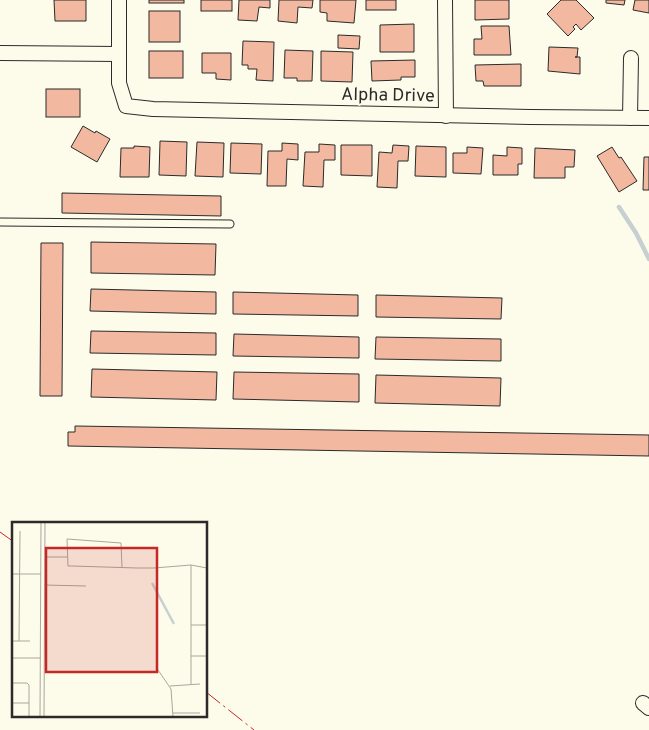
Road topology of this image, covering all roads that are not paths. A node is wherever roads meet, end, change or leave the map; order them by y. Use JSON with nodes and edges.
{"nodes":[{"id":1,"x":119,"y":0,"type":"edge"},
{"id":2,"x":445,"y":0,"type":"edge"},
{"id":3,"x":0,"y":53,"type":"edge"},
{"id":4,"x":119,"y":54,"type":"junction"},
{"id":5,"x":631,"y":58,"type":"dead end"},
{"id":6,"x":446,"y":116,"type":"junction"},
{"id":7,"x":630,"y":118,"type":"junction"},
{"id":8,"x":649,"y":118,"type":"edge"},
{"id":9,"x":0,"y":222,"type":"edge"},
{"id":10,"x":230,"y":224,"type":"dead end"}],
"edges":[{"from":1,"to":4,"type":"street"},
{"from":2,"to":6,"type":"street"},
{"from":3,"to":4,"type":"street"},
{"from":4,"to":6,"type":"street","name":"Alpha Drive"},
{"from":5,"to":7,"type":"street"},
{"from":6,"to":7,"type":"street","name":"Alpha Drive"},
{"from":7,"to":8,"type":"street","name":"Alpha Drive"},
{"from":9,"to":10,"type":"lane"}]}
